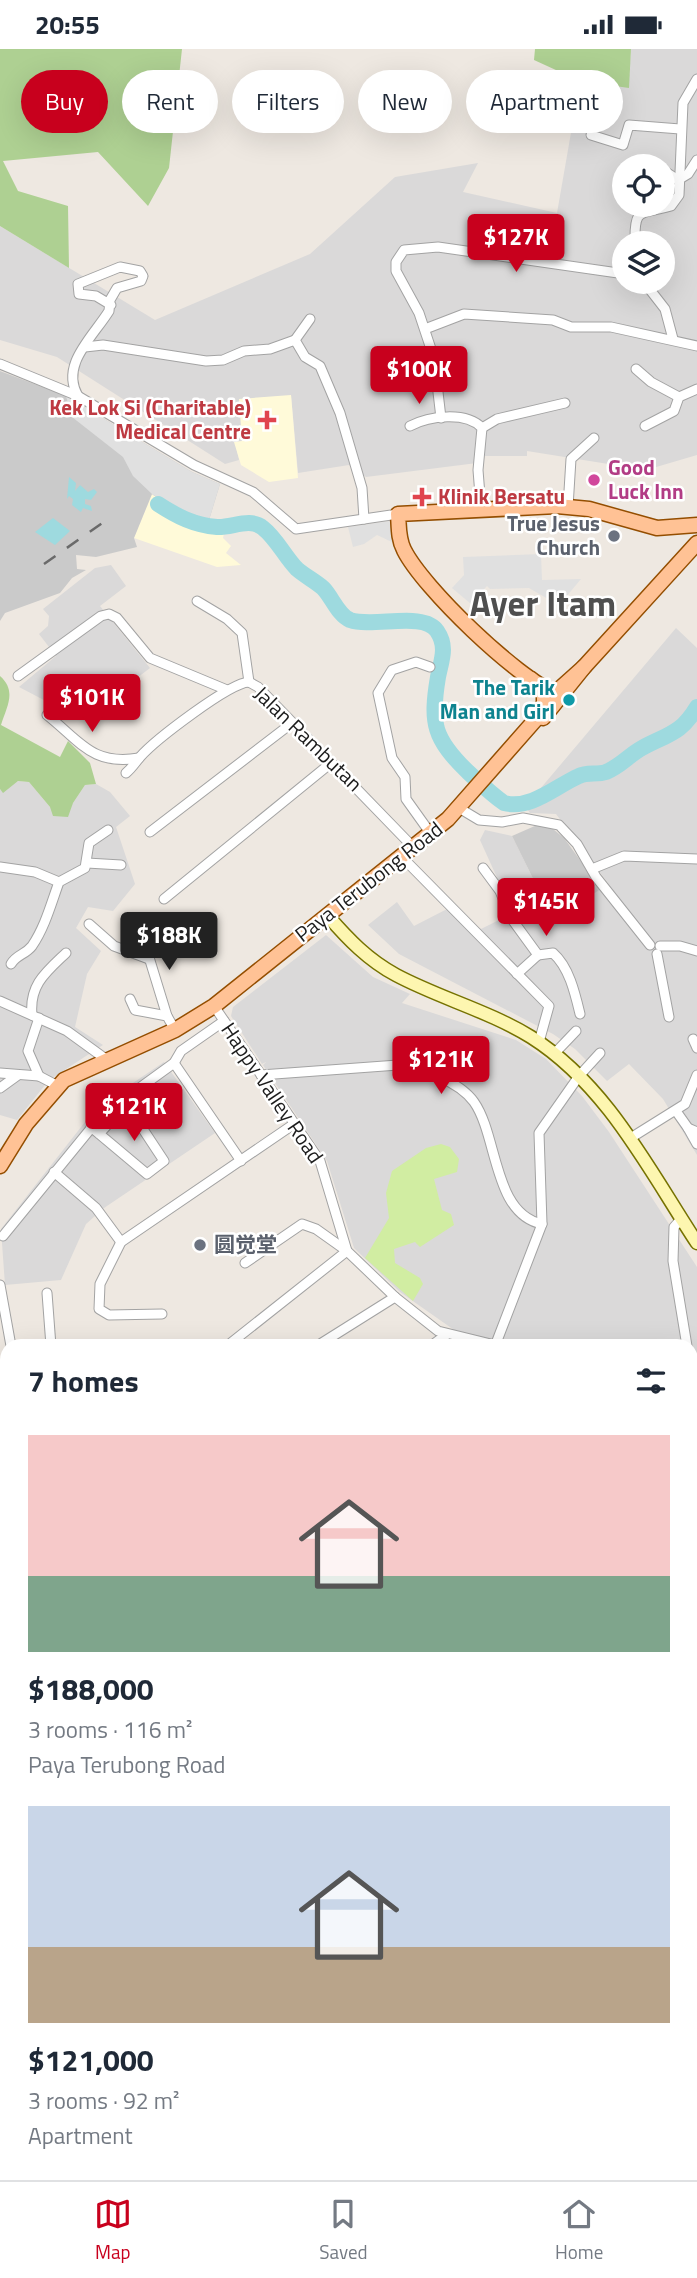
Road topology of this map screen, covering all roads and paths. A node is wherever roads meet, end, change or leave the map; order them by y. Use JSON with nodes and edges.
{"nodes":[{"id":1,"x":697,"y":79,"type":"edge"},
{"id":2,"x":680,"y":129,"type":"junction"},
{"id":3,"x":591,"y":135,"type":"dead end"},
{"id":4,"x":697,"y":160,"type":"edge"},
{"id":5,"x":675,"y":178,"type":"edge"},
{"id":6,"x":678,"y":180,"type":"junction"},
{"id":7,"x":635,"y":231,"type":"edge"},
{"id":8,"x":612,"y":272,"type":"edge"},
{"id":9,"x":653,"y":294,"type":"edge"},
{"id":10,"x":111,"y":305,"type":"junction"},
{"id":11,"x":310,"y":319,"type":"dead end"},
{"id":12,"x":425,"y":329,"type":"junction"},
{"id":13,"x":673,"y":339,"type":"junction"},
{"id":14,"x":295,"y":340,"type":"junction"},
{"id":15,"x":697,"y":346,"type":"edge"},
{"id":16,"x":85,"y":347,"type":"junction"},
{"id":17,"x":0,"y":364,"type":"edge"},
{"id":18,"x":636,"y":369,"type":"dead end"},
{"id":19,"x":697,"y":389,"type":"edge"},
{"id":20,"x":78,"y":396,"type":"junction"},
{"id":21,"x":679,"y":397,"type":"junction"},
{"id":22,"x":565,"y":403,"type":"dead end"},
{"id":23,"x":441,"y":418,"type":"junction"},
{"id":24,"x":410,"y":426,"type":"dead end"},
{"id":25,"x":645,"y":426,"type":"dead end"},
{"id":26,"x":482,"y":428,"type":"junction"},
{"id":27,"x":594,"y":438,"type":"dead end"},
{"id":28,"x":568,"y":507,"type":"junction"},
{"id":29,"x":481,"y":509,"type":"junction"},
{"id":30,"x":398,"y":514,"type":"junction"},
{"id":31,"x":364,"y":519,"type":"junction"},
{"id":32,"x":697,"y":525,"type":"edge"},
{"id":33,"x":670,"y":529,"type":"junction"},
{"id":34,"x":697,"y":543,"type":"edge"},
{"id":35,"x":664,"y":577,"type":"junction"},
{"id":36,"x":197,"y":601,"type":"dead end"},
{"id":37,"x":430,"y":667,"type":"dead end"},
{"id":38,"x":584,"y":667,"type":"junction"},
{"id":39,"x":18,"y":676,"type":"dead end"},
{"id":40,"x":531,"y":679,"type":"junction"},
{"id":41,"x":249,"y":682,"type":"junction"},
{"id":42,"x":226,"y":690,"type":"junction"},
{"id":43,"x":47,"y":715,"type":"dead end"},
{"id":44,"x":292,"y":723,"type":"junction"},
{"id":45,"x":536,"y":723,"type":"junction"},
{"id":46,"x":139,"y":758,"type":"junction"},
{"id":47,"x":331,"y":763,"type":"junction"},
{"id":48,"x":126,"y":773,"type":"dead end"},
{"id":49,"x":458,"y":808,"type":"junction"},
{"id":50,"x":108,"y":830,"type":"dead end"},
{"id":51,"x":150,"y":832,"type":"dead end"},
{"id":52,"x":431,"y":834,"type":"junction"},
{"id":53,"x":407,"y":851,"type":"junction"},
{"id":54,"x":697,"y":859,"type":"edge"},
{"id":55,"x":87,"y":863,"type":"junction"},
{"id":56,"x":121,"y":865,"type":"dead end"},
{"id":57,"x":0,"y":867,"type":"edge"},
{"id":58,"x":483,"y":868,"type":"dead end"},
{"id":59,"x":592,"y":869,"type":"junction"},
{"id":60,"x":59,"y":882,"type":"junction"},
{"id":61,"x":164,"y":899,"type":"dead end"},
{"id":62,"x":328,"y":916,"type":"junction"},
{"id":63,"x":89,"y":925,"type":"dead end"},
{"id":64,"x":151,"y":928,"type":"dead end"},
{"id":65,"x":655,"y":948,"type":"junction"},
{"id":66,"x":697,"y":951,"type":"edge"},
{"id":67,"x":66,"y":953,"type":"dead end"},
{"id":68,"x":538,"y":955,"type":"junction"},
{"id":69,"x":149,"y":959,"type":"junction"},
{"id":70,"x":11,"y":964,"type":"dead end"},
{"id":71,"x":517,"y":974,"type":"junction"},
{"id":72,"x":130,"y":999,"type":"dead end"},
{"id":73,"x":0,"y":1000,"type":"edge"},
{"id":74,"x":214,"y":1006,"type":"junction"},
{"id":75,"x":580,"y":1014,"type":"dead end"},
{"id":76,"x":167,"y":1016,"type":"junction"},
{"id":77,"x":36,"y":1017,"type":"junction"},
{"id":78,"x":669,"y":1017,"type":"dead end"},
{"id":79,"x":223,"y":1021,"type":"junction"},
{"id":80,"x":175,"y":1030,"type":"junction"},
{"id":81,"x":576,"y":1031,"type":"dead end"},
{"id":82,"x":539,"y":1042,"type":"junction"},
{"id":83,"x":554,"y":1053,"type":"junction"},
{"id":84,"x":600,"y":1053,"type":"dead end"},
{"id":85,"x":107,"y":1060,"type":"junction"},
{"id":86,"x":174,"y":1063,"type":"junction"},
{"id":87,"x":0,"y":1073,"type":"edge"},
{"id":88,"x":18,"y":1075,"type":"junction"},
{"id":89,"x":697,"y":1075,"type":"edge"},
{"id":90,"x":38,"y":1076,"type":"junction"},
{"id":91,"x":261,"y":1076,"type":"junction"},
{"id":92,"x":579,"y":1076,"type":"junction"},
{"id":93,"x":58,"y":1086,"type":"junction"},
{"id":94,"x":0,"y":1089,"type":"edge"},
{"id":95,"x":676,"y":1111,"type":"junction"},
{"id":96,"x":293,"y":1124,"type":"junction"},
{"id":97,"x":91,"y":1127,"type":"junction"},
{"id":98,"x":692,"y":1130,"type":"edge"},
{"id":99,"x":99,"y":1134,"type":"junction"},
{"id":100,"x":629,"y":1139,"type":"junction"},
{"id":101,"x":697,"y":1144,"type":"edge"},
{"id":102,"x":241,"y":1161,"type":"junction"},
{"id":103,"x":0,"y":1166,"type":"edge"},
{"id":104,"x":54,"y":1172,"type":"junction"},
{"id":105,"x":681,"y":1219,"type":"junction"},
{"id":106,"x":542,"y":1224,"type":"junction"},
{"id":107,"x":3,"y":1236,"type":"dead end"},
{"id":108,"x":121,"y":1243,"type":"junction"},
{"id":109,"x":697,"y":1243,"type":"edge"},
{"id":110,"x":348,"y":1251,"type":"junction"},
{"id":111,"x":245,"y":1263,"type":"dead end"},
{"id":112,"x":0,"y":1285,"type":"edge"},
{"id":113,"x":47,"y":1293,"type":"dead end"},
{"id":114,"x":395,"y":1297,"type":"junction"},
{"id":115,"x":162,"y":1314,"type":"dead end"},
{"id":116,"x":446,"y":1335,"type":"junction"},
{"id":117,"x":9,"y":1339,"type":"edge"},
{"id":118,"x":50,"y":1339,"type":"edge"},
{"id":119,"x":237,"y":1339,"type":"edge"},
{"id":120,"x":328,"y":1339,"type":"edge"},
{"id":121,"x":441,"y":1339,"type":"edge"},
{"id":122,"x":461,"y":1339,"type":"edge"},
{"id":123,"x":498,"y":1339,"type":"edge"},
{"id":124,"x":686,"y":1339,"type":"edge"}],
"edges":[{"from":1,"to":2,"type":"street"},
{"from":2,"to":3,"type":"street"},
{"from":2,"to":6,"type":"street"},
{"from":4,"to":6,"type":"street"},
{"from":5,"to":6,"type":"street"},
{"from":6,"to":7,"type":"street"},
{"from":8,"to":12,"type":"street"},
{"from":9,"to":13,"type":"street"},
{"from":10,"to":10,"type":"street"},
{"from":10,"to":16,"type":"street"},
{"from":11,"to":14,"type":"street"},
{"from":12,"to":13,"type":"street"},
{"from":12,"to":23,"type":"street"},
{"from":13,"to":15,"type":"street"},
{"from":14,"to":16,"type":"street"},
{"from":14,"to":31,"type":"street"},
{"from":16,"to":20,"type":"street"},
{"from":17,"to":20,"type":"street"},
{"from":18,"to":21,"type":"street"},
{"from":19,"to":21,"type":"street"},
{"from":20,"to":31,"type":"street"},
{"from":21,"to":25,"type":"street"},
{"from":22,"to":26,"type":"street"},
{"from":23,"to":24,"type":"street"},
{"from":23,"to":26,"type":"street"},
{"from":26,"to":29,"type":"street"},
{"from":27,"to":28,"type":"street"},
{"from":28,"to":29,"type":"main road"},
{"from":28,"to":33,"type":"main road"},
{"from":29,"to":30,"type":"main road"},
{"from":30,"to":31,"type":"street"},
{"from":30,"to":40,"type":"main road"},
{"from":32,"to":33,"type":"main road"},
{"from":33,"to":35,"type":"main road"},
{"from":34,"to":35,"type":"main road","name":"Paya Terubong Road"},
{"from":35,"to":38,"type":"main road","name":"Paya Terubong Road"},
{"from":36,"to":41,"type":"street"},
{"from":37,"to":52,"type":"street"},
{"from":38,"to":40,"type":"main road"},
{"from":38,"to":45,"type":"main road","name":"Paya Terubong Road"},
{"from":39,"to":42,"type":"street","name":"Jalan Rambutan"},
{"from":40,"to":45,"type":"main road"},
{"from":41,"to":42,"type":"street","name":"Jalan Rambutan"},
{"from":41,"to":44,"type":"street","name":"Jalan Rambutan"},
{"from":42,"to":46,"type":"street"},
{"from":43,"to":46,"type":"street"},
{"from":44,"to":47,"type":"street","name":"Jalan Rambutan"},
{"from":44,"to":51,"type":"street"},
{"from":45,"to":49,"type":"main road","name":"Paya Terubong Road"},
{"from":46,"to":48,"type":"street"},
{"from":47,"to":53,"type":"street","name":"Jalan Rambutan"},
{"from":47,"to":61,"type":"street"},
{"from":49,"to":52,"type":"main road","name":"Paya Terubong Road"},
{"from":49,"to":59,"type":"street"},
{"from":50,"to":55,"type":"street"},
{"from":52,"to":53,"type":"main road","name":"Paya Terubong Road"},
{"from":53,"to":62,"type":"main road","name":"Paya Terubong Road"},
{"from":53,"to":71,"type":"street","name":"Jalan Rambutan"},
{"from":54,"to":59,"type":"street"},
{"from":55,"to":56,"type":"street"},
{"from":55,"to":60,"type":"street"},
{"from":57,"to":60,"type":"street"},
{"from":58,"to":68,"type":"street"},
{"from":59,"to":65,"type":"street"},
{"from":60,"to":70,"type":"street"},
{"from":62,"to":74,"type":"main road","name":"Paya Terubong Road"},
{"from":62,"to":82,"type":"main road"},
{"from":63,"to":69,"type":"street"},
{"from":64,"to":69,"type":"street"},
{"from":65,"to":66,"type":"street"},
{"from":65,"to":78,"type":"street"},
{"from":67,"to":77,"type":"street"},
{"from":68,"to":71,"type":"street"},
{"from":68,"to":75,"type":"street"},
{"from":69,"to":76,"type":"street"},
{"from":71,"to":82,"type":"street","name":"Jalan Rambutan"},
{"from":72,"to":76,"type":"street"},
{"from":73,"to":77,"type":"street"},
{"from":74,"to":79,"type":"street","name":"Happy Valley Road"},
{"from":74,"to":80,"type":"main road","name":"Paya Terubong Road"},
{"from":76,"to":80,"type":"street"},
{"from":77,"to":85,"type":"street"},
{"from":77,"to":90,"type":"street"},
{"from":79,"to":86,"type":"street"},
{"from":79,"to":91,"type":"street","name":"Happy Valley Road"},
{"from":80,"to":85,"type":"main road","name":"Paya Terubong Road"},
{"from":81,"to":83,"type":"street"},
{"from":82,"to":83,"type":"main road"},
{"from":83,"to":92,"type":"main road"},
{"from":84,"to":92,"type":"street","name":"Happy Valley Road"},
{"from":85,"to":93,"type":"main road","name":"Paya Terubong Road"},
{"from":86,"to":97,"type":"street"},
{"from":86,"to":102,"type":"street"},
{"from":87,"to":88,"type":"street"},
{"from":88,"to":90,"type":"street"},
{"from":88,"to":94,"type":"street"},
{"from":89,"to":95,"type":"street"},
{"from":90,"to":93,"type":"street"},
{"from":91,"to":96,"type":"street","name":"Happy Valley Road"},
{"from":91,"to":106,"type":"street"},
{"from":92,"to":100,"type":"main road"},
{"from":92,"to":106,"type":"street","name":"Happy Valley Road"},
{"from":93,"to":103,"type":"main road","name":"Paya Terubong Road"},
{"from":95,"to":98,"type":"street"},
{"from":95,"to":100,"type":"street"},
{"from":96,"to":102,"type":"street"},
{"from":96,"to":110,"type":"street","name":"Happy Valley Road"},
{"from":97,"to":99,"type":"street"},
{"from":97,"to":104,"type":"street"},
{"from":98,"to":101,"type":"street"},
{"from":99,"to":99,"type":"street"},
{"from":100,"to":105,"type":"main road"},
{"from":102,"to":108,"type":"street"},
{"from":104,"to":107,"type":"street"},
{"from":104,"to":108,"type":"street"},
{"from":105,"to":109,"type":"main road"},
{"from":105,"to":124,"type":"street"},
{"from":106,"to":123,"type":"street","name":"Happy Valley Road"},
{"from":108,"to":115,"type":"street"},
{"from":110,"to":111,"type":"street"},
{"from":110,"to":114,"type":"street","name":"Happy Valley Road"},
{"from":110,"to":119,"type":"street"},
{"from":112,"to":117,"type":"street"},
{"from":113,"to":118,"type":"street"},
{"from":114,"to":116,"type":"street","name":"Happy Valley Road"},
{"from":114,"to":120,"type":"street"},
{"from":116,"to":121,"type":"street"},
{"from":116,"to":122,"type":"street","name":"Happy Valley Road"}]}
